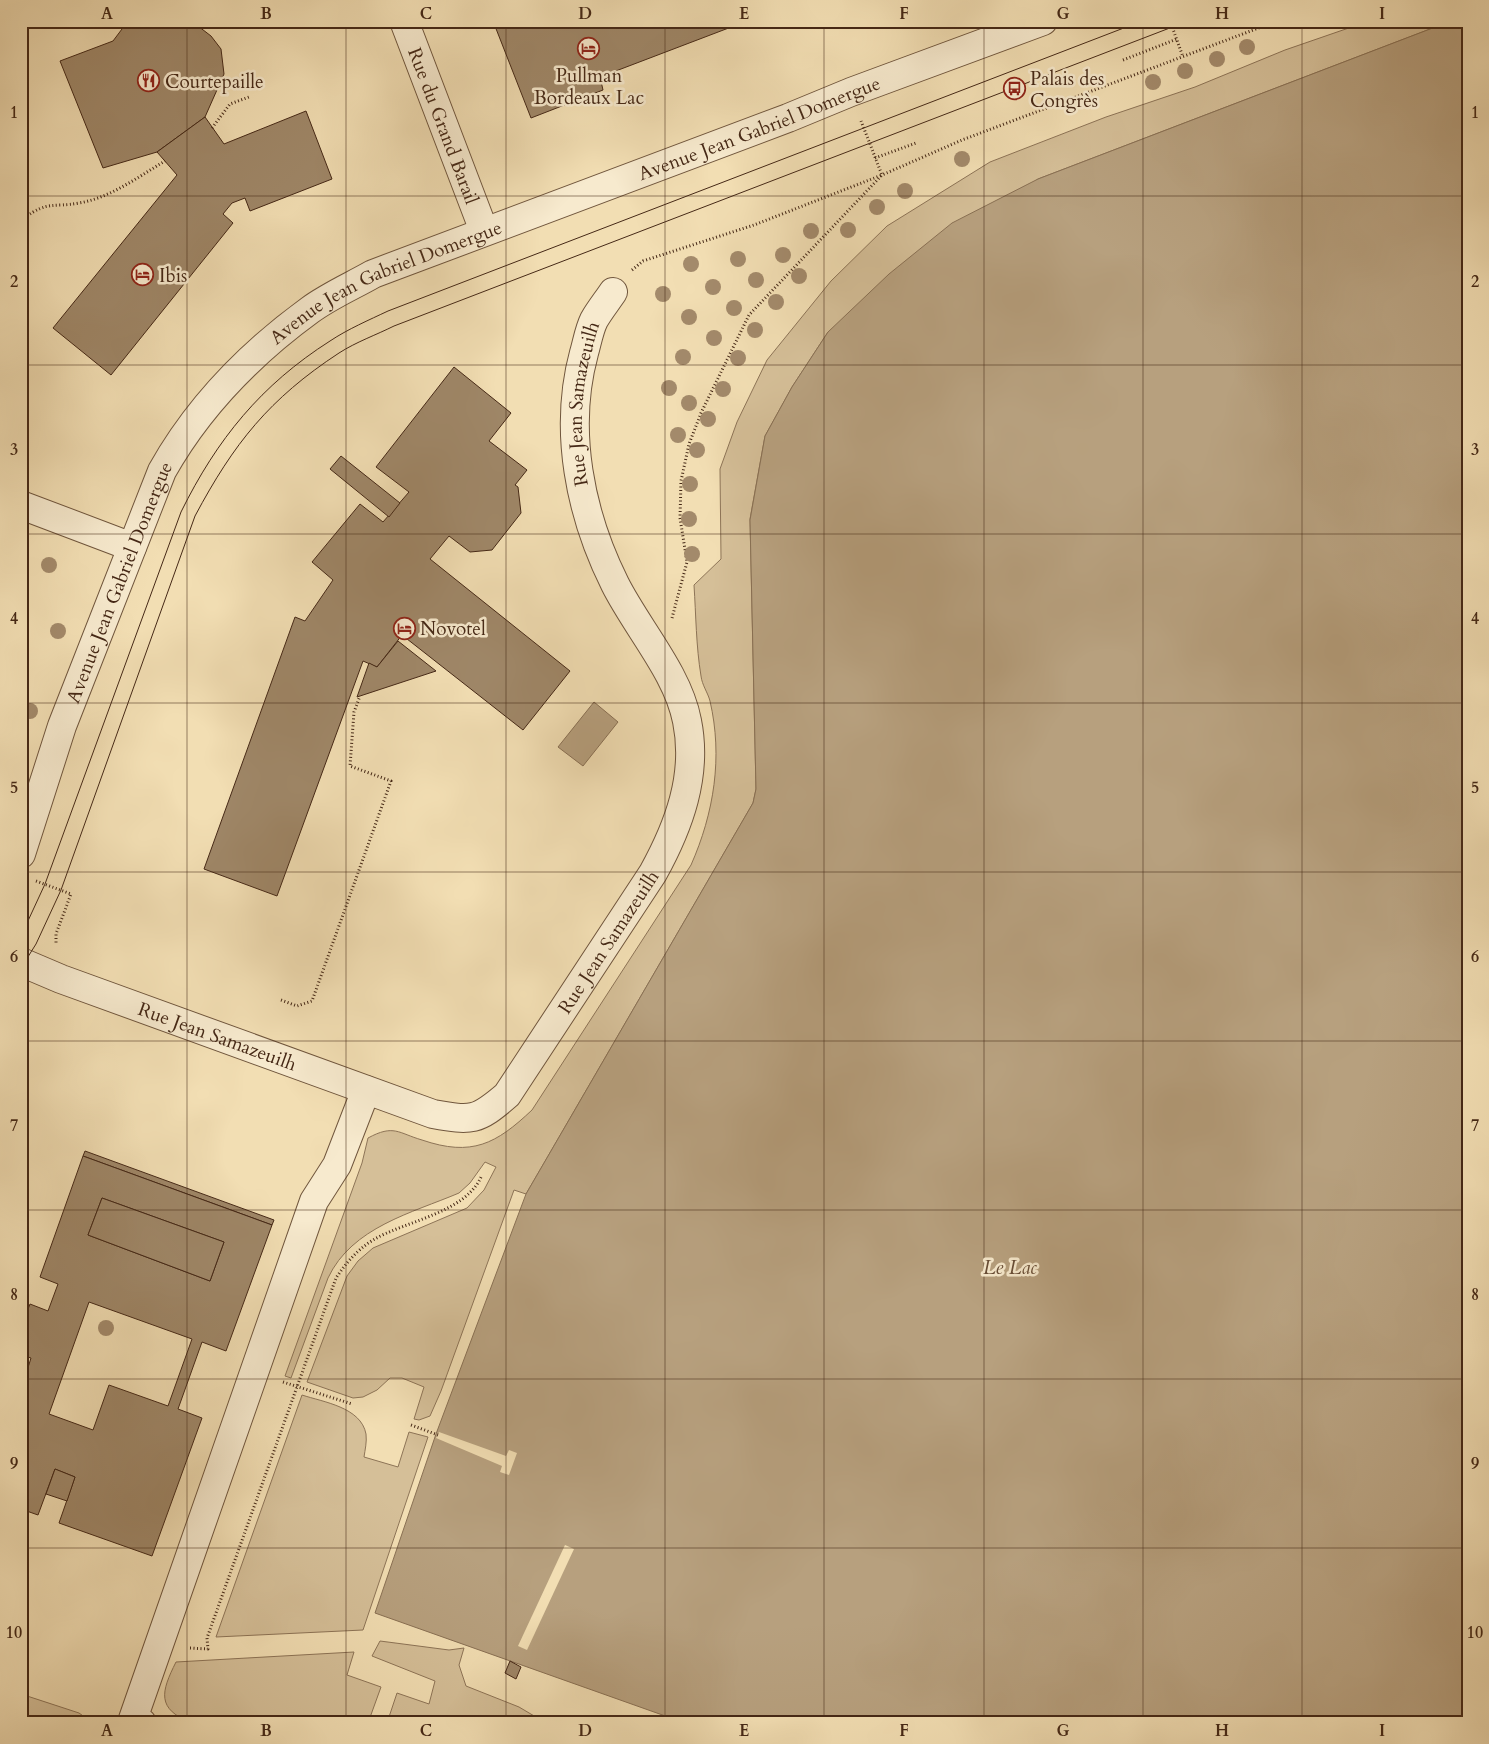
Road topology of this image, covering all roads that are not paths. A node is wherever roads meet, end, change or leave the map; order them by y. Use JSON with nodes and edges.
{"nodes":[{"id":1,"x":404,"y":21,"type":"edge"},
{"id":2,"x":1043,"y":21,"type":"edge"},
{"id":3,"x":484,"y":231,"type":"junction"},
{"id":4,"x":613,"y":292,"type":"road end"},
{"id":5,"x":21,"y":505,"type":"edge"},
{"id":6,"x":132,"y":547,"type":"junction"},
{"id":7,"x":25,"y":866,"type":"edge"},
{"id":8,"x":32,"y":967,"type":"edge"},
{"id":9,"x":357,"y":1087,"type":"junction"},
{"id":10,"x":142,"y":1723,"type":"edge"}],
"edges":[{"from":1,"to":3,"type":"street","name":"Rue du Grand Barail"},
{"from":2,"to":3,"type":"street","name":"Avenue Jean Gabriel Domergue"},
{"from":3,"to":6,"type":"street","name":"Avenue Jean Gabriel Domergue"},
{"from":4,"to":9,"type":"street","name":"Rue Jean Samazeuilh"},
{"from":5,"to":6,"type":"street"},
{"from":6,"to":7,"type":"street","name":"Avenue Jean Gabriel Domergue"},
{"from":8,"to":9,"type":"street","name":"Rue Jean Samazeuilh"},
{"from":9,"to":10,"type":"street"}]}
